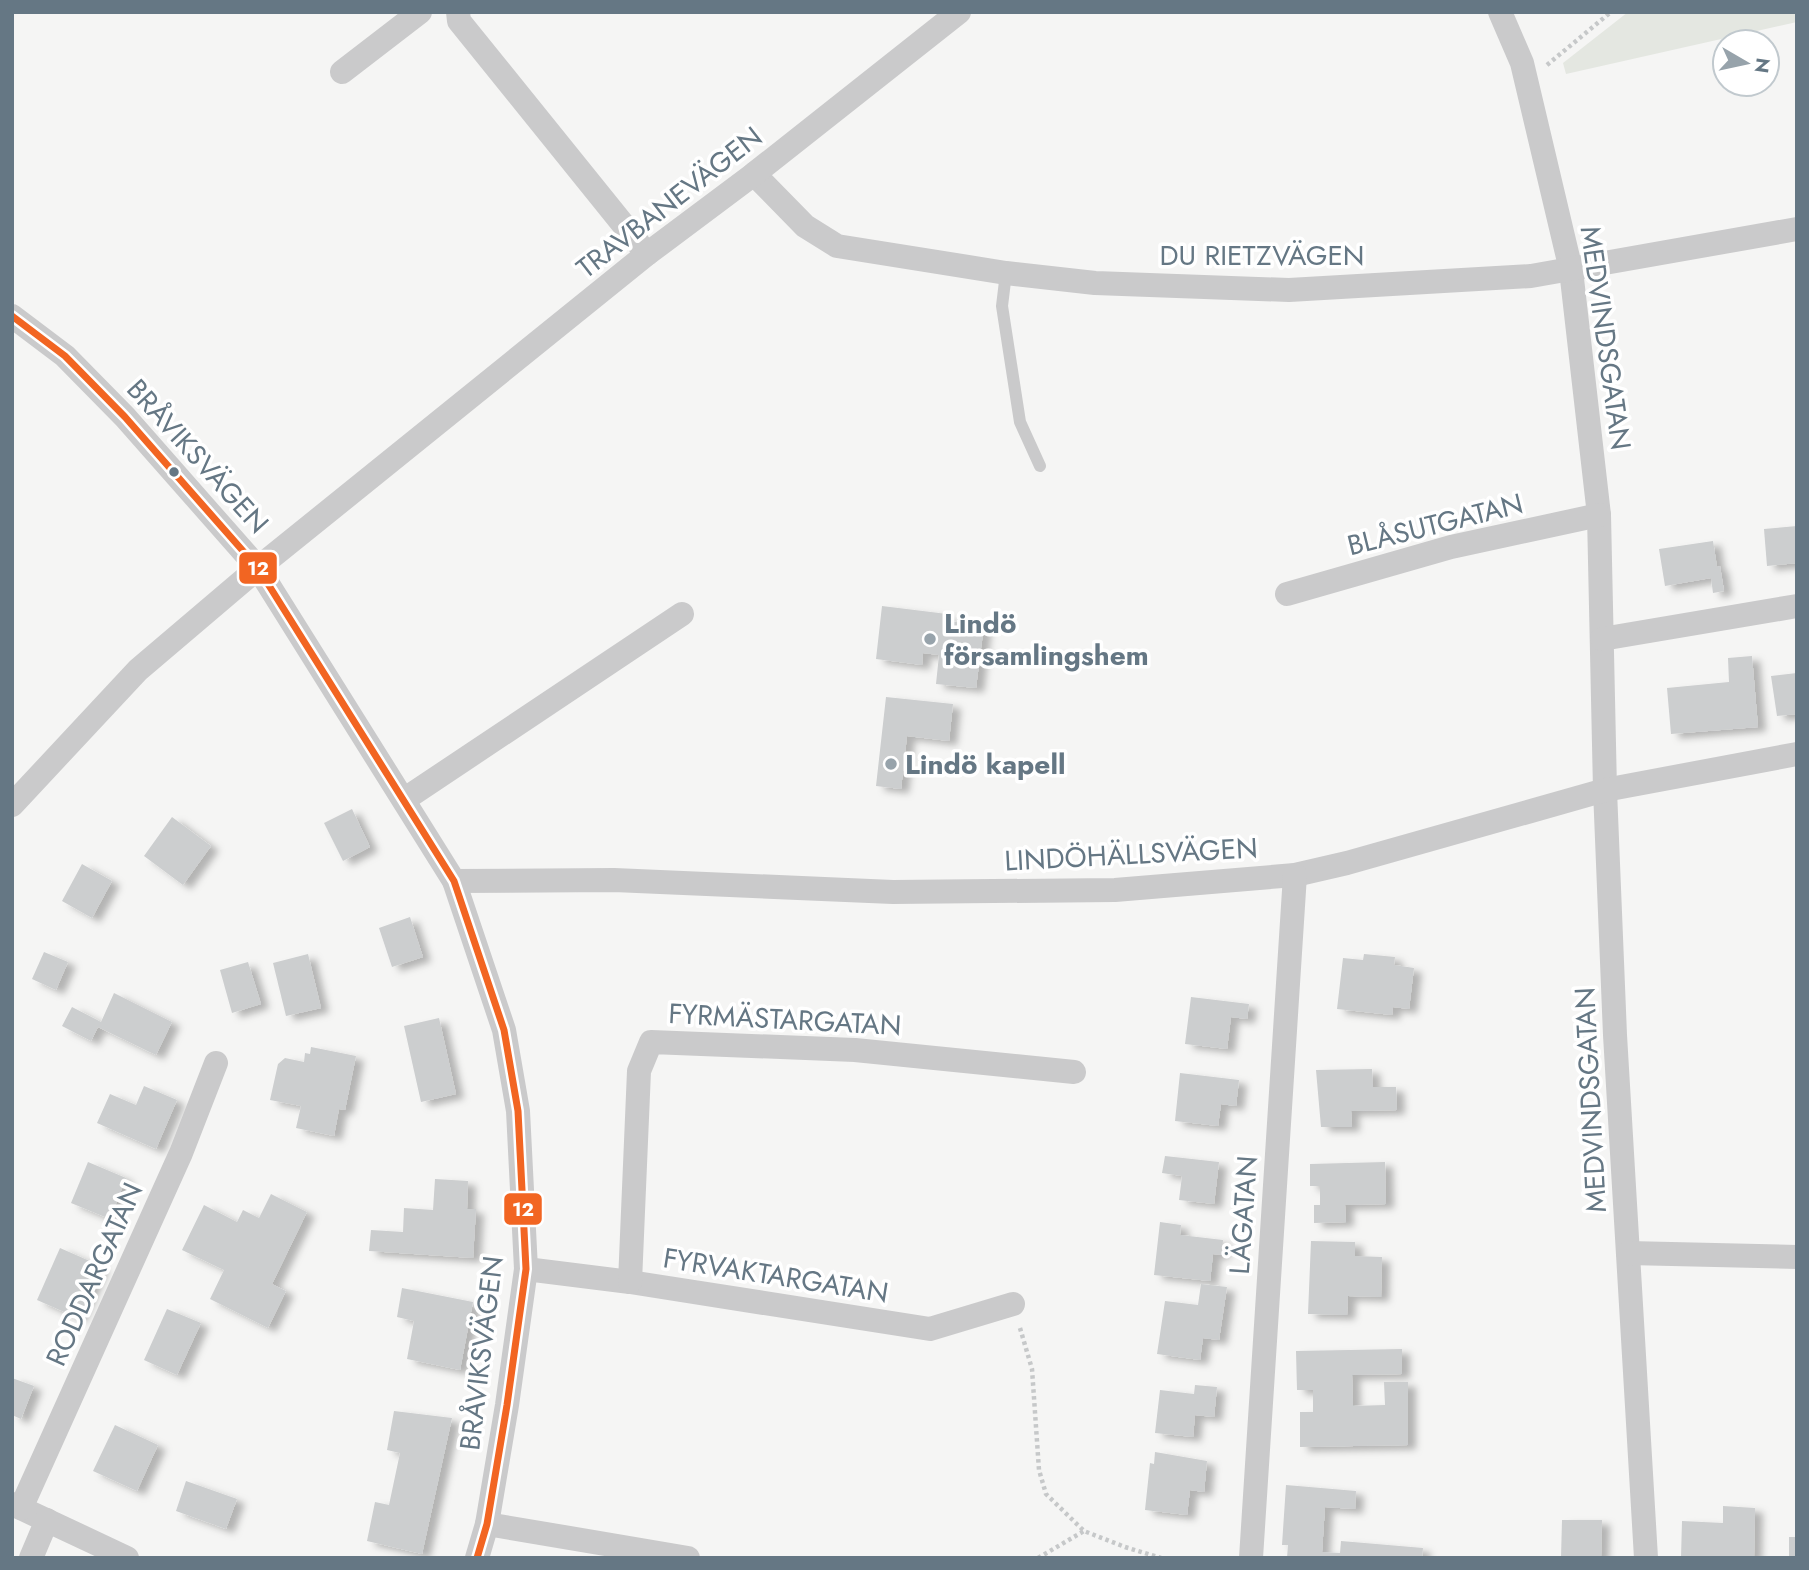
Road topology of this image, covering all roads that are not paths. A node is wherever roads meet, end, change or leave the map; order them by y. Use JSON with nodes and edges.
{"nodes":[{"id":1,"x":420,"y":12,"type":"edge"},
{"id":2,"x":458,"y":12,"type":"edge"},
{"id":3,"x":959,"y":12,"type":"edge"},
{"id":4,"x":1500,"y":12,"type":"edge"},
{"id":5,"x":342,"y":72,"type":"dead end"},
{"id":6,"x":754,"y":174,"type":"junction"},
{"id":7,"x":1797,"y":229,"type":"edge"},
{"id":8,"x":647,"y":254,"type":"junction"},
{"id":9,"x":1571,"y":270,"type":"junction"},
{"id":10,"x":1006,"y":273,"type":"junction"},
{"id":11,"x":12,"y":316,"type":"edge"},
{"id":12,"x":1040,"y":466,"type":"dead end"},
{"id":13,"x":1599,"y":515,"type":"junction"},
{"id":14,"x":258,"y":568,"type":"junction"},
{"id":15,"x":1287,"y":594,"type":"dead end"},
{"id":16,"x":1797,"y":606,"type":"edge"},
{"id":17,"x":682,"y":614,"type":"dead end"},
{"id":18,"x":1602,"y":639,"type":"junction"},
{"id":19,"x":1797,"y":754,"type":"edge"},
{"id":20,"x":1605,"y":790,"type":"junction"},
{"id":21,"x":405,"y":800,"type":"junction"},
{"id":22,"x":12,"y":805,"type":"edge"},
{"id":23,"x":1294,"y":875,"type":"junction"},
{"id":24,"x":454,"y":881,"type":"junction"},
{"id":25,"x":216,"y":1063,"type":"dead end"},
{"id":26,"x":1074,"y":1072,"type":"dead end"},
{"id":27,"x":1628,"y":1253,"type":"junction"},
{"id":28,"x":1797,"y":1257,"type":"edge"},
{"id":29,"x":526,"y":1269,"type":"junction"},
{"id":30,"x":630,"y":1282,"type":"junction"},
{"id":31,"x":1013,"y":1304,"type":"road end"},
{"id":32,"x":16,"y":1506,"type":"edge"},
{"id":33,"x":47,"y":1520,"type":"junction"},
{"id":34,"x":486,"y":1524,"type":"junction"},
{"id":35,"x":31,"y":1558,"type":"edge"},
{"id":36,"x":127,"y":1558,"type":"edge"},
{"id":37,"x":477,"y":1558,"type":"edge"},
{"id":38,"x":688,"y":1558,"type":"edge"},
{"id":39,"x":1251,"y":1558,"type":"edge"},
{"id":40,"x":1646,"y":1558,"type":"edge"}],
"edges":[{"from":1,"to":5,"type":"street"},
{"from":2,"to":8,"type":"street"},
{"from":3,"to":6,"type":"street","name":"TRAVBANEVÄGEN"},
{"from":4,"to":9,"type":"street","name":"MEDVINDSGATAN"},
{"from":6,"to":8,"type":"street","name":"TRAVBANEVÄGEN"},
{"from":6,"to":10,"type":"street","name":"DU RIETZVÄGEN"},
{"from":7,"to":9,"type":"street","name":"DU RIETZVÄGEN"},
{"from":8,"to":14,"type":"street","name":"TRAVBANEVÄGEN"},
{"from":9,"to":10,"type":"street","name":"DU RIETZVÄGEN"},
{"from":9,"to":13,"type":"street","name":"MEDVINDSGATAN"},
{"from":10,"to":12,"type":"lane"},
{"from":11,"to":14,"type":"street","name":"BRÅVIKSVÄGEN"},
{"from":13,"to":15,"type":"street","name":"BLÅSUTGATAN"},
{"from":13,"to":18,"type":"street","name":"MEDVINDSGATAN"},
{"from":14,"to":21,"type":"street","name":"BRÅVIKSVÄGEN"},
{"from":14,"to":22,"type":"street","name":"TRAVBANEVÄGEN"},
{"from":16,"to":18,"type":"street"},
{"from":17,"to":21,"type":"street"},
{"from":18,"to":20,"type":"street","name":"MEDVINDSGATAN"},
{"from":19,"to":20,"type":"street","name":"LINDÖHÄLLSVÄGEN"},
{"from":20,"to":23,"type":"street","name":"LINDÖHÄLLSVÄGEN"},
{"from":20,"to":27,"type":"street","name":"MEDVINDSGATAN"},
{"from":21,"to":24,"type":"street","name":"BRÅVIKSVÄGEN"},
{"from":23,"to":24,"type":"street","name":"LINDÖHÄLLSVÄGEN"},
{"from":23,"to":39,"type":"street","name":"LÄGATAN"},
{"from":24,"to":29,"type":"street","name":"BRÅVIKSVÄGEN"},
{"from":25,"to":32,"type":"street","name":"RODDARGATAN"},
{"from":26,"to":30,"type":"street","name":"FYRMÄSTARGATAN"},
{"from":27,"to":28,"type":"street"},
{"from":27,"to":40,"type":"street","name":"MEDVINDSGATAN"},
{"from":29,"to":30,"type":"street","name":"FYRVAKTARGATAN"},
{"from":29,"to":34,"type":"street","name":"BRÅVIKSVÄGEN"},
{"from":30,"to":31,"type":"street","name":"FYRVAKTARGATAN"},
{"from":32,"to":33,"type":"street"},
{"from":33,"to":35,"type":"street"},
{"from":33,"to":36,"type":"street"},
{"from":34,"to":37,"type":"street","name":"BRÅVIKSVÄGEN"},
{"from":34,"to":38,"type":"street"}]}
